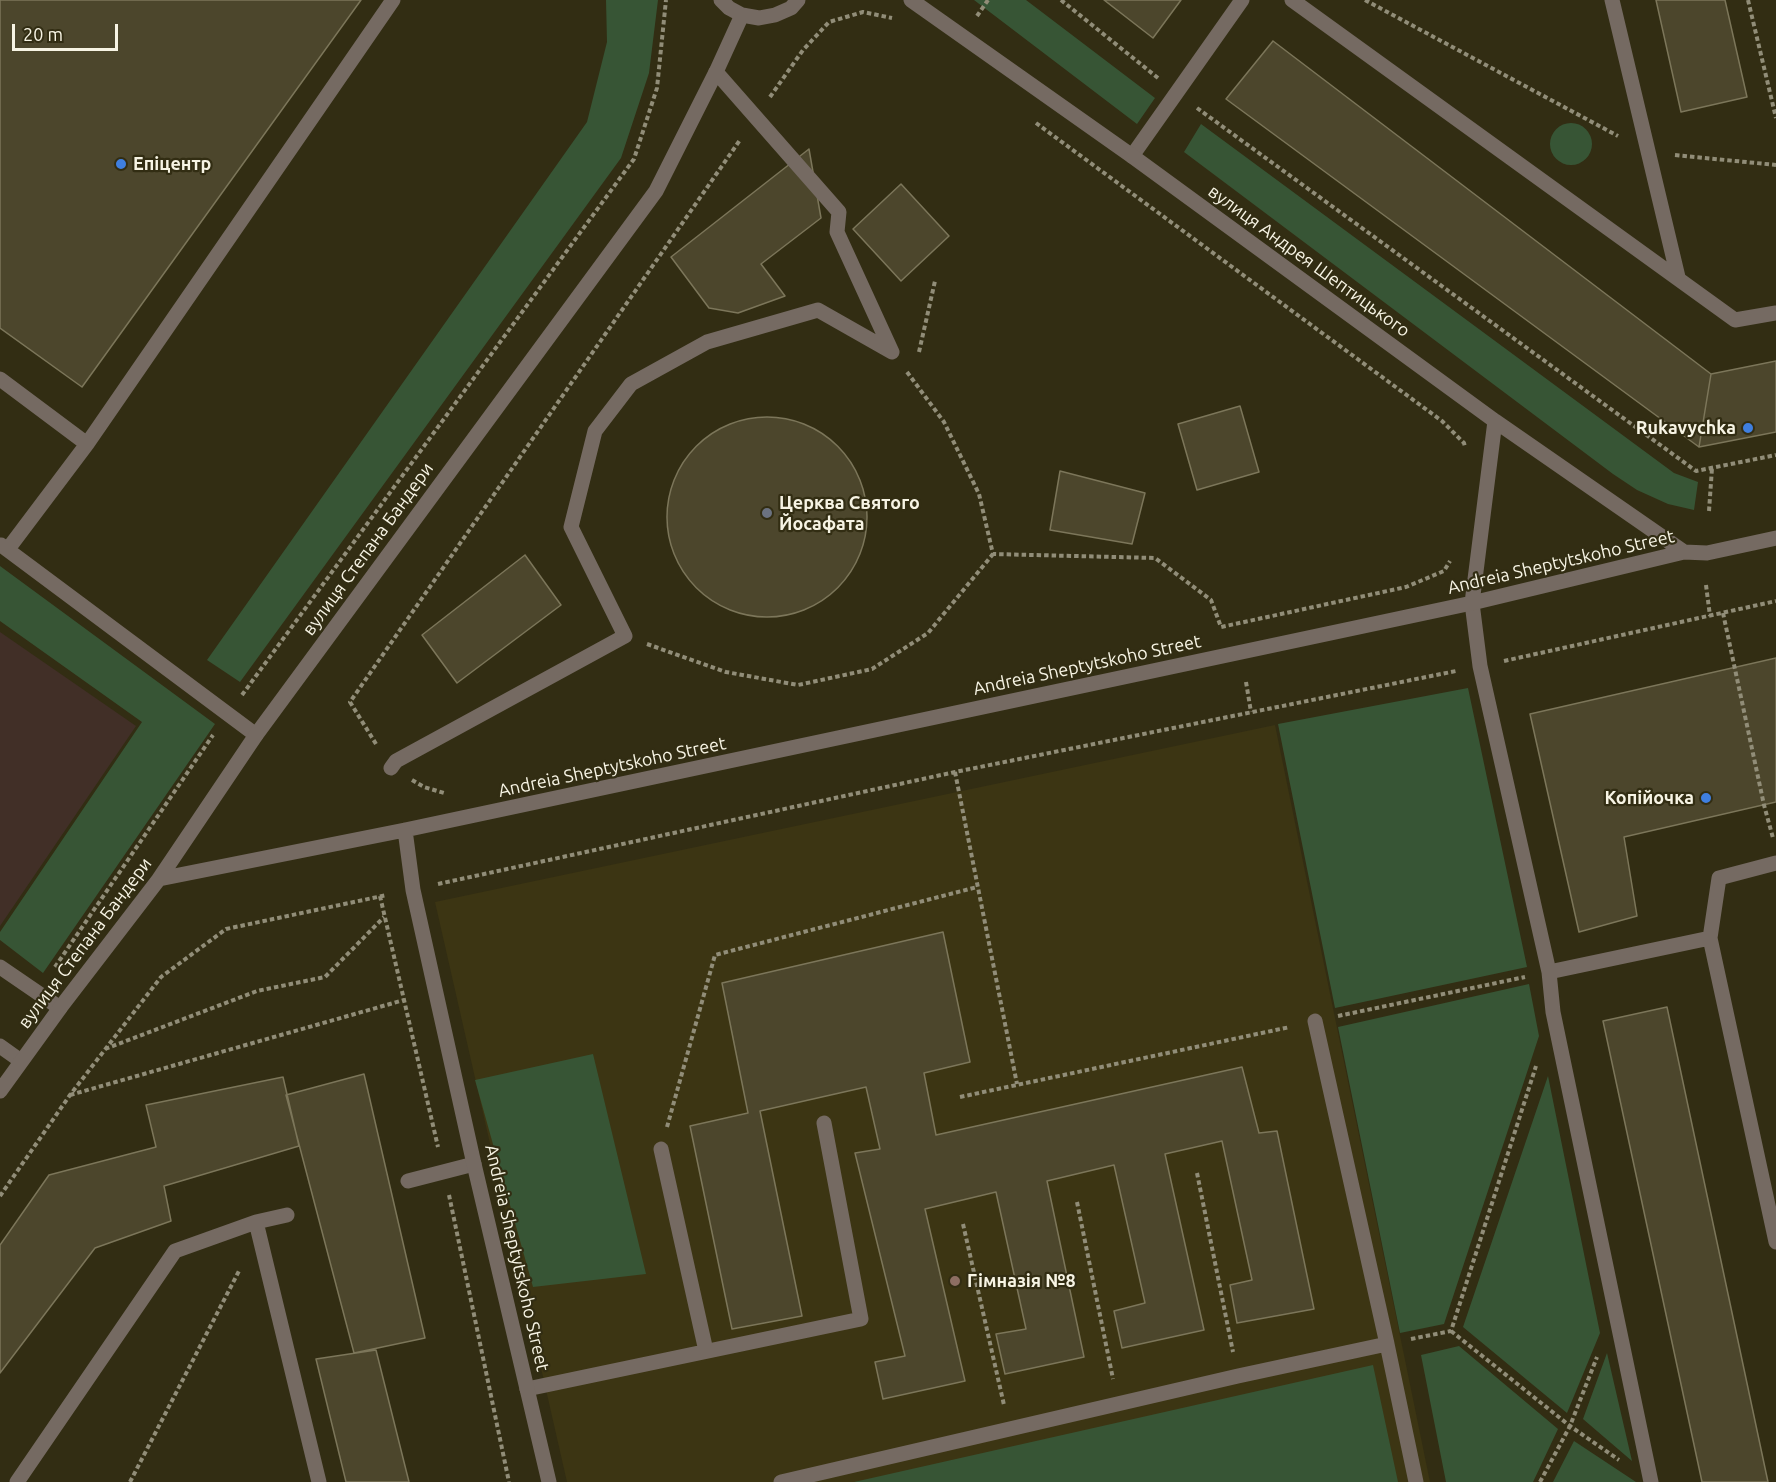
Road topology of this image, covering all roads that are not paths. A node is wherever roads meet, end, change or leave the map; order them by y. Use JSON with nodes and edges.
{"nodes":[{"id":1,"x":393,"y":0,"type":"edge"},
{"id":2,"x":721,"y":0,"type":"edge"},
{"id":3,"x":798,"y":0,"type":"edge"},
{"id":4,"x":911,"y":0,"type":"edge"},
{"id":5,"x":1242,"y":0,"type":"edge"},
{"id":6,"x":1292,"y":0,"type":"edge"},
{"id":7,"x":1612,"y":0,"type":"edge"},
{"id":8,"x":742,"y":15,"type":"junction"},
{"id":9,"x":716,"y":72,"type":"junction"},
{"id":10,"x":1132,"y":156,"type":"junction"},
{"id":11,"x":1678,"y":277,"type":"junction"},
{"id":12,"x":1776,"y":313,"type":"edge"},
{"id":13,"x":0,"y":379,"type":"edge"},
{"id":14,"x":1495,"y":421,"type":"junction"},
{"id":15,"x":87,"y":444,"type":"junction"},
{"id":16,"x":1776,"y":538,"type":"edge"},
{"id":17,"x":4,"y":547,"type":"edge"},
{"id":18,"x":1684,"y":552,"type":"junction"},
{"id":19,"x":1472,"y":603,"type":"junction"},
{"id":20,"x":256,"y":735,"type":"junction"},
{"id":21,"x":391,"y":768,"type":"road end"},
{"id":22,"x":405,"y":830,"type":"junction"},
{"id":23,"x":1776,"y":863,"type":"edge"},
{"id":24,"x":159,"y":879,"type":"junction"},
{"id":25,"x":1710,"y":939,"type":"junction"},
{"id":26,"x":0,"y":967,"type":"edge"},
{"id":27,"x":1549,"y":972,"type":"junction"},
{"id":28,"x":60,"y":1008,"type":"junction"},
{"id":29,"x":1315,"y":1021,"type":"road end"},
{"id":30,"x":0,"y":1046,"type":"edge"},
{"id":31,"x":21,"y":1061,"type":"junction"},
{"id":32,"x":0,"y":1091,"type":"edge"},
{"id":33,"x":824,"y":1123,"type":"dead end"},
{"id":34,"x":661,"y":1149,"type":"road end"},
{"id":35,"x":474,"y":1164,"type":"junction"},
{"id":36,"x":408,"y":1181,"type":"dead end"},
{"id":37,"x":287,"y":1215,"type":"dead end"},
{"id":38,"x":257,"y":1228,"type":"junction"},
{"id":39,"x":1775,"y":1237,"type":"edge"},
{"id":40,"x":1387,"y":1344,"type":"junction"},
{"id":41,"x":706,"y":1351,"type":"junction"},
{"id":42,"x":527,"y":1389,"type":"junction"},
{"id":43,"x":16,"y":1482,"type":"edge"},
{"id":44,"x":318,"y":1482,"type":"edge"},
{"id":45,"x":549,"y":1482,"type":"edge"},
{"id":46,"x":781,"y":1482,"type":"edge"},
{"id":47,"x":1416,"y":1482,"type":"edge"},
{"id":48,"x":1651,"y":1482,"type":"edge"}],
"edges":[{"from":1,"to":15,"type":"street"},
{"from":2,"to":8,"type":"street"},
{"from":3,"to":8,"type":"street"},
{"from":4,"to":10,"type":"street","name":"вулиця Андрея Шептицького"},
{"from":5,"to":10,"type":"street"},
{"from":6,"to":11,"type":"street"},
{"from":7,"to":11,"type":"street"},
{"from":8,"to":9,"type":"street","name":"вулиця Степана Бандери"},
{"from":9,"to":20,"type":"street","name":"вулиця Степана Бандери"},
{"from":9,"to":21,"type":"street"},
{"from":10,"to":14,"type":"street","name":"вулиця Андрея Шептицького"},
{"from":11,"to":12,"type":"street"},
{"from":13,"to":15,"type":"street"},
{"from":14,"to":18,"type":"street","name":"вулиця Андрея Шептицького"},
{"from":14,"to":19,"type":"street"},
{"from":15,"to":17,"type":"street"},
{"from":16,"to":18,"type":"street","name":"Andreia Sheptytskoho Street"},
{"from":17,"to":20,"type":"street"},
{"from":18,"to":19,"type":"street","name":"Andreia Sheptytskoho Street"},
{"from":19,"to":22,"type":"street","name":"Andreia Sheptytskoho Street"},
{"from":19,"to":27,"type":"street"},
{"from":20,"to":24,"type":"street","name":"вулиця Степана Бандери"},
{"from":22,"to":24,"type":"street","name":"Andreia Sheptytskoho Street"},
{"from":22,"to":35,"type":"street","name":"Andreia Sheptytskoho Street"},
{"from":23,"to":25,"type":"street"},
{"from":24,"to":28,"type":"street","name":"вулиця Степана Бандери"},
{"from":25,"to":27,"type":"street"},
{"from":25,"to":39,"type":"street"},
{"from":26,"to":28,"type":"street"},
{"from":27,"to":48,"type":"street"},
{"from":28,"to":31,"type":"street","name":"вулиця Степана Бандери"},
{"from":29,"to":40,"type":"street"},
{"from":30,"to":31,"type":"street"},
{"from":31,"to":32,"type":"street","name":"вулиця Степана Бандери"},
{"from":33,"to":41,"type":"street"},
{"from":34,"to":41,"type":"street"},
{"from":35,"to":36,"type":"street"},
{"from":35,"to":42,"type":"street","name":"Andreia Sheptytskoho Street"},
{"from":37,"to":38,"type":"street"},
{"from":38,"to":43,"type":"street"},
{"from":38,"to":44,"type":"street"},
{"from":40,"to":46,"type":"street"},
{"from":40,"to":47,"type":"street"},
{"from":41,"to":42,"type":"street"},
{"from":42,"to":45,"type":"street","name":"Andreia Sheptytskoho Street"}]}
